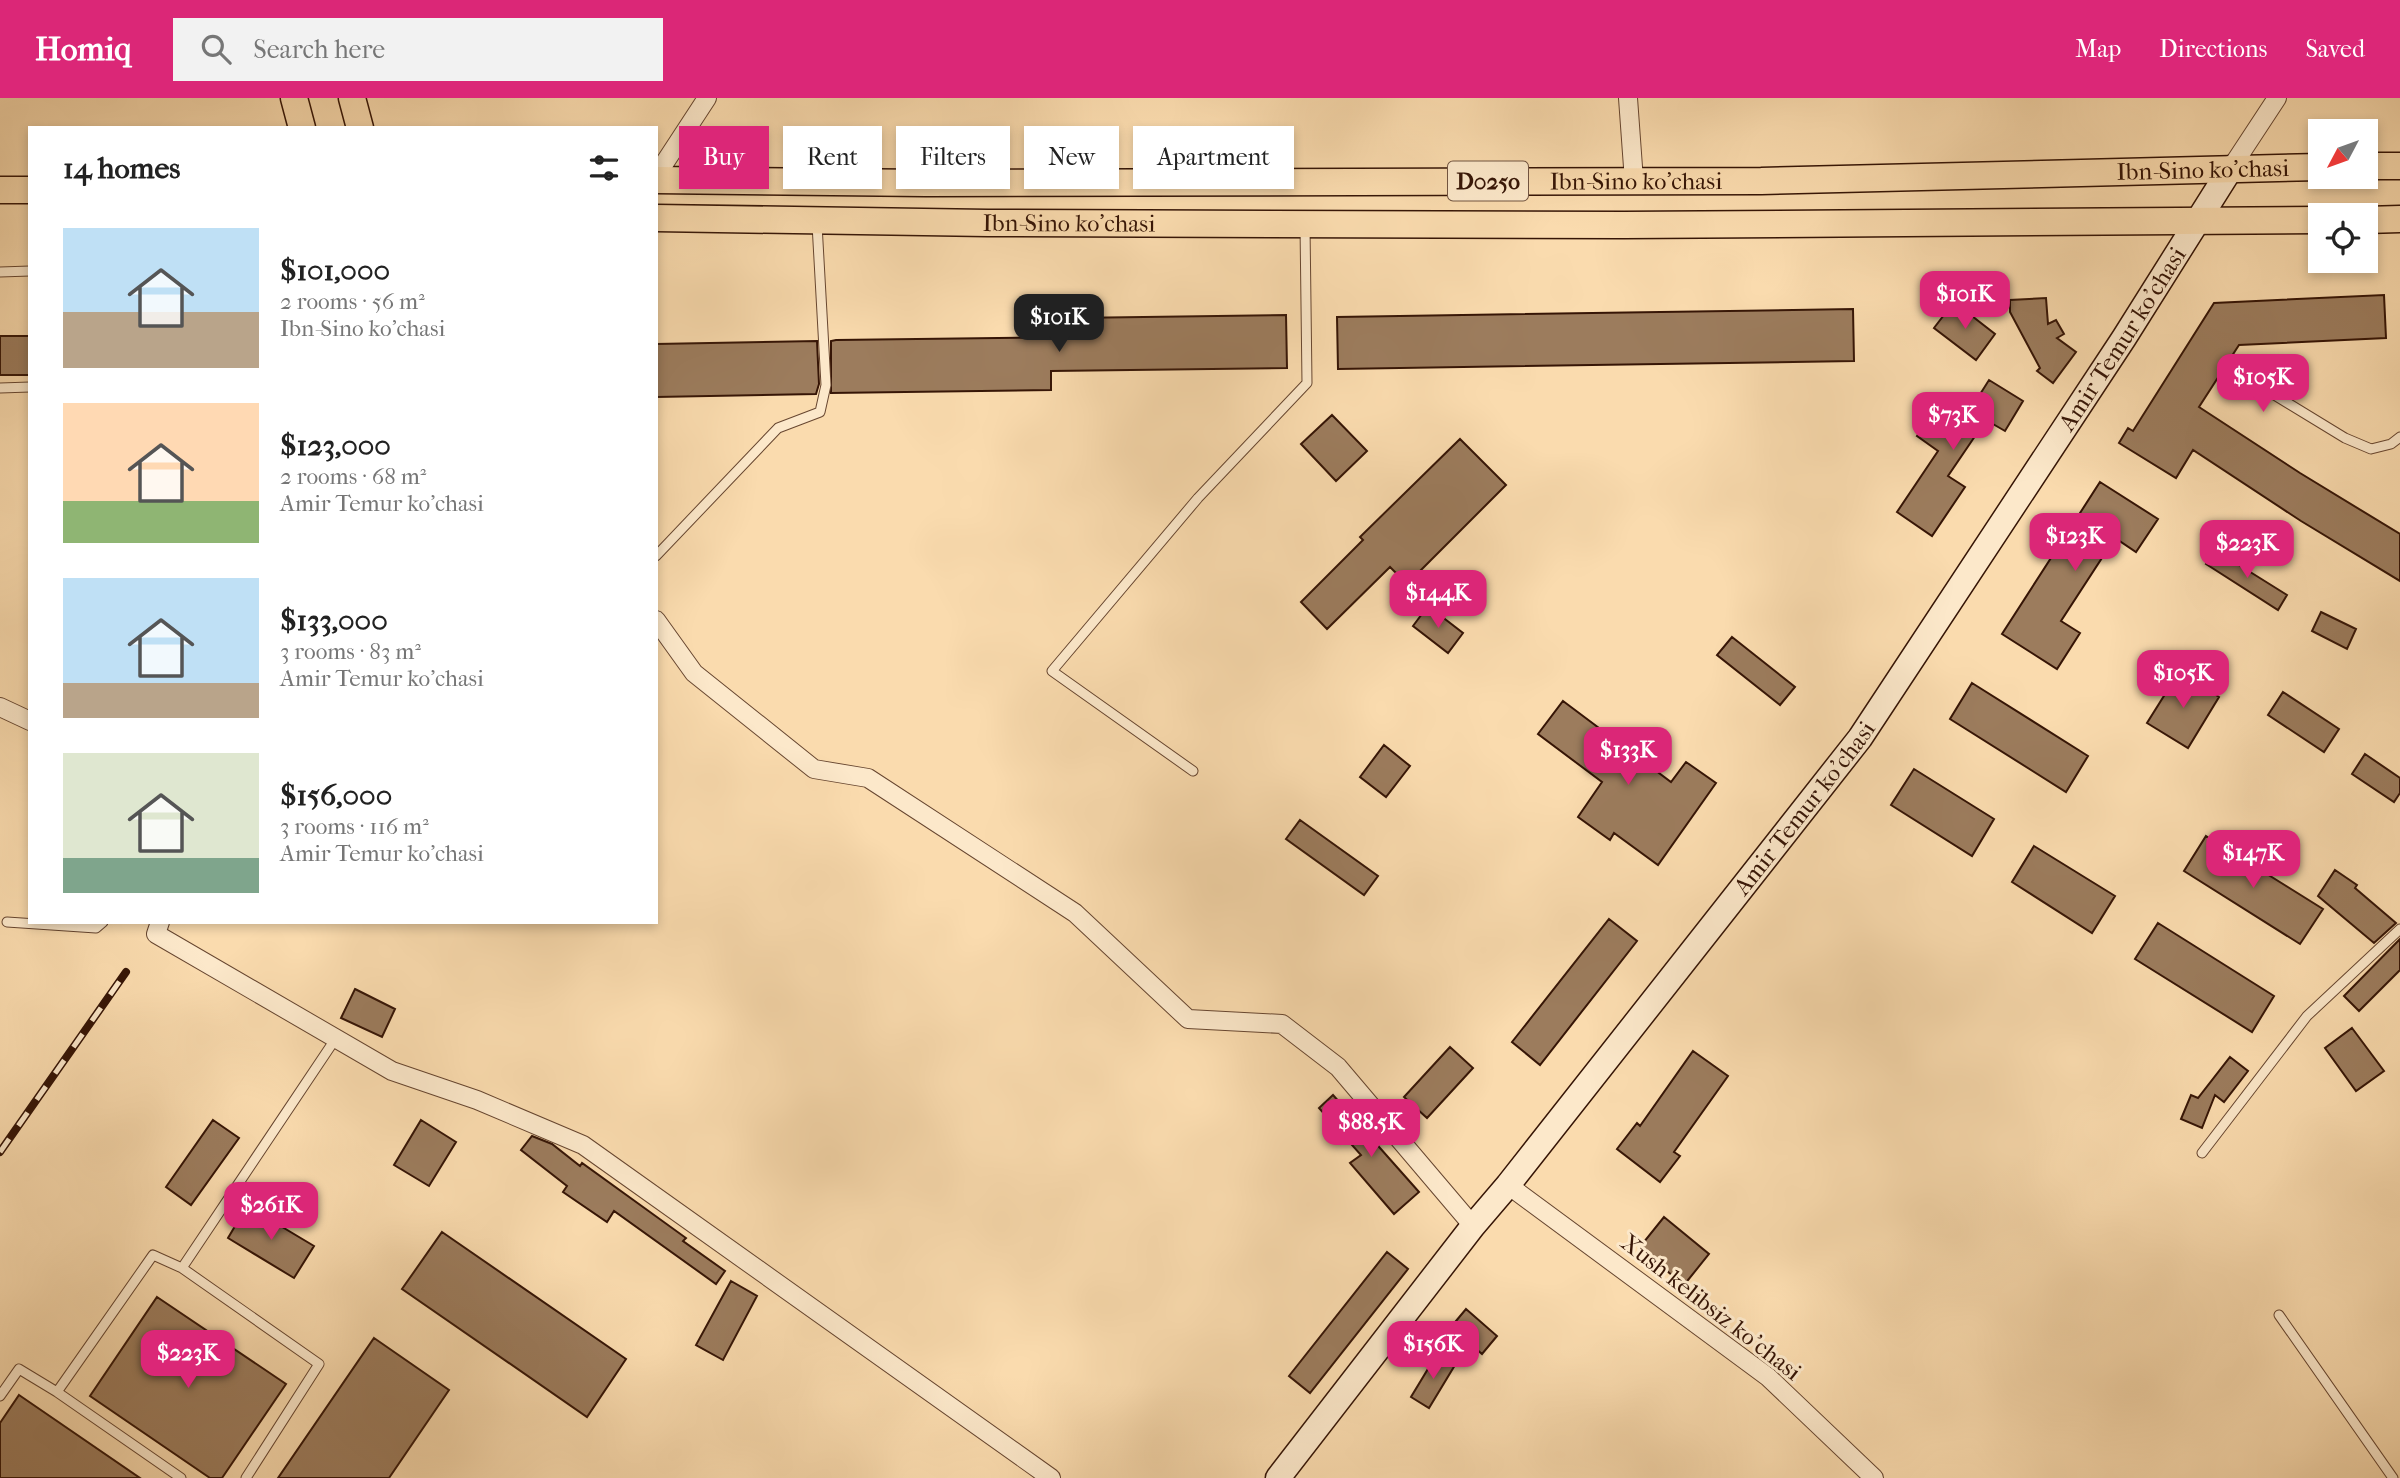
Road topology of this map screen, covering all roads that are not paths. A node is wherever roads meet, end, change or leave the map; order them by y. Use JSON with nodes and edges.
{"nodes":[{"id":1,"x":294,"y":98,"type":"edge"},
{"id":2,"x":352,"y":98,"type":"edge"},
{"id":3,"x":707,"y":98,"type":"edge"},
{"id":4,"x":1628,"y":98,"type":"edge"},
{"id":5,"x":2273,"y":100,"type":"edge"},
{"id":6,"x":301,"y":126,"type":"edge"},
{"id":7,"x":359,"y":126,"type":"edge"},
{"id":8,"x":2378,"y":166,"type":"edge"},
{"id":9,"x":2400,"y":166,"type":"edge"},
{"id":10,"x":2308,"y":167,"type":"edge"},
{"id":11,"x":2231,"y":168,"type":"junction"},
{"id":12,"x":658,"y":175,"type":"edge"},
{"id":13,"x":658,"y":178,"type":"edge"},
{"id":14,"x":1634,"y":181,"type":"junction"},
{"id":15,"x":0,"y":190,"type":"edge"},
{"id":16,"x":28,"y":190,"type":"edge"},
{"id":17,"x":658,"y":218,"type":"edge"},
{"id":18,"x":2400,"y":219,"type":"edge"},
{"id":19,"x":2308,"y":220,"type":"edge"},
{"id":20,"x":2378,"y":220,"type":"edge"},
{"id":21,"x":2197,"y":221,"type":"junction"},
{"id":22,"x":817,"y":222,"type":"junction"},
{"id":23,"x":1305,"y":224,"type":"junction"},
{"id":24,"x":28,"y":271,"type":"edge"},
{"id":25,"x":0,"y":272,"type":"edge"},
{"id":26,"x":2245,"y":377,"type":"dead end"},
{"id":27,"x":28,"y":387,"type":"edge"},
{"id":28,"x":0,"y":388,"type":"edge"},
{"id":29,"x":2400,"y":437,"type":"edge"},
{"id":30,"x":658,"y":553,"type":"edge"},
{"id":31,"x":658,"y":623,"type":"edge"},
{"id":32,"x":0,"y":707,"type":"edge"},
{"id":33,"x":28,"y":720,"type":"edge"},
{"id":34,"x":1194,"y":771,"type":"dead end"},
{"id":35,"x":7,"y":922,"type":"dead end"},
{"id":36,"x":28,"y":923,"type":"edge"},
{"id":37,"x":37,"y":924,"type":"edge"},
{"id":38,"x":101,"y":924,"type":"edge"},
{"id":39,"x":159,"y":924,"type":"edge"},
{"id":40,"x":2400,"y":929,"type":"edge"},
{"id":41,"x":336,"y":1038,"type":"junction"},
{"id":42,"x":2202,"y":1153,"type":"dead end"},
{"id":43,"x":1508,"y":1185,"type":"junction"},
{"id":44,"x":1473,"y":1226,"type":"junction"},
{"id":45,"x":181,"y":1268,"type":"junction"},
{"id":46,"x":2279,"y":1315,"type":"dead end"},
{"id":47,"x":57,"y":1392,"type":"junction"},
{"id":48,"x":0,"y":1396,"type":"edge"},
{"id":49,"x":181,"y":1478,"type":"edge"},
{"id":50,"x":246,"y":1478,"type":"edge"},
{"id":51,"x":1051,"y":1478,"type":"edge"},
{"id":52,"x":1278,"y":1478,"type":"edge"},
{"id":53,"x":1874,"y":1478,"type":"edge"},
{"id":54,"x":2393,"y":1478,"type":"edge"}],
"edges":[{"from":1,"to":6,"type":"main road"},
{"from":2,"to":7,"type":"main road"},
{"from":3,"to":12,"type":"street"},
{"from":4,"to":14,"type":"street"},
{"from":5,"to":11,"type":"street","name":"Amir Temur ko'chasi"},
{"from":8,"to":9,"type":"main road"},
{"from":10,"to":11,"type":"main road","name":"Ibn-Sino ko'chasi","number":"D025o"},
{"from":11,"to":14,"type":"main road","name":"Ibn-Sino ko'chasi","number":"D025o"},
{"from":11,"to":21,"type":"main road","name":"Amir Temur ko'chasi"},
{"from":13,"to":14,"type":"main road","name":"Ibn-Sino ko'chasi","number":"D025o"},
{"from":15,"to":16,"type":"main road"},
{"from":17,"to":22,"type":"main road","name":"Ibn-Sino ko'chasi","number":"D025o"},
{"from":18,"to":20,"type":"main road"},
{"from":19,"to":21,"type":"main road","name":"Ibn-Sino ko'chasi","number":"D025o"},
{"from":21,"to":23,"type":"main road","name":"Ibn-Sino ko'chasi","number":"D025o"},
{"from":21,"to":43,"type":"main road","name":"Amir Temur ko'chasi"},
{"from":22,"to":23,"type":"main road","name":"Ibn-Sino ko'chasi","number":"D025o"},
{"from":22,"to":30,"type":"lane"},
{"from":23,"to":34,"type":"lane"},
{"from":24,"to":25,"type":"lane"},
{"from":26,"to":29,"type":"lane"},
{"from":27,"to":28,"type":"lane"},
{"from":31,"to":44,"type":"street"},
{"from":32,"to":33,"type":"street"},
{"from":35,"to":36,"type":"lane"},
{"from":37,"to":38,"type":"lane"},
{"from":39,"to":41,"type":"street"},
{"from":40,"to":42,"type":"lane"},
{"from":41,"to":45,"type":"lane"},
{"from":41,"to":51,"type":"street"},
{"from":43,"to":44,"type":"main road","name":"Amir Temur ko'chasi"},
{"from":43,"to":53,"type":"street","name":"Xush kelibsiz ko'chasi"},
{"from":44,"to":52,"type":"main road","name":"Amir Temur ko'chasi"},
{"from":45,"to":47,"type":"lane"},
{"from":45,"to":50,"type":"lane"},
{"from":46,"to":54,"type":"lane"},
{"from":47,"to":48,"type":"lane"},
{"from":47,"to":49,"type":"lane"}]}
